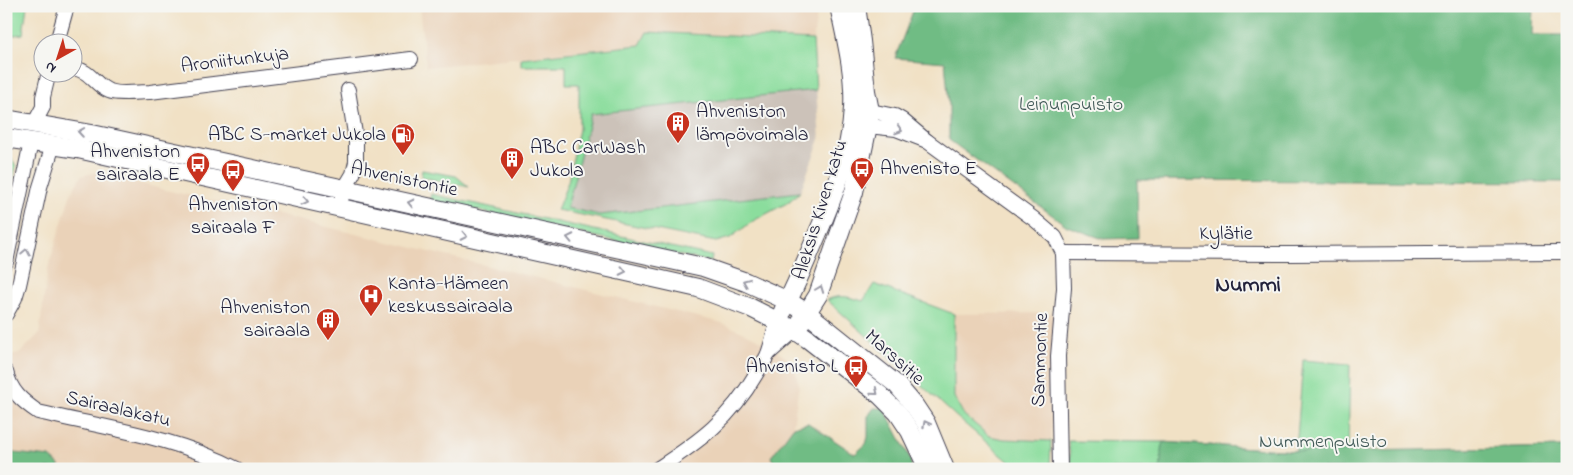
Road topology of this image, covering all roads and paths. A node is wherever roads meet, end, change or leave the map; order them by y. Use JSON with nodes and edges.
{"nodes":[{"id":1,"x":68,"y":6,"type":"edge"},
{"id":2,"x":839,"y":6,"type":"edge"},
{"id":3,"x":856,"y":6,"type":"edge"},
{"id":4,"x":61,"y":32,"type":"edge"},
{"id":5,"x":411,"y":59,"type":"dead end"},
{"id":6,"x":82,"y":70,"type":"edge"},
{"id":7,"x":47,"y":82,"type":"edge"},
{"id":8,"x":348,"y":90,"type":"dead end"},
{"id":9,"x":43,"y":107,"type":"junction"},
{"id":10,"x":861,"y":117,"type":"junction"},
{"id":11,"x":6,"y":119,"type":"edge"},
{"id":12,"x":34,"y":124,"type":"junction"},
{"id":13,"x":55,"y":128,"type":"junction"},
{"id":14,"x":6,"y":138,"type":"edge"},
{"id":15,"x":31,"y":142,"type":"junction"},
{"id":16,"x":53,"y":145,"type":"junction"},
{"id":17,"x":344,"y":189,"type":"junction"},
{"id":18,"x":339,"y":208,"type":"junction"},
{"id":19,"x":1567,"y":252,"type":"edge"},
{"id":20,"x":1063,"y":253,"type":"junction"},
{"id":21,"x":6,"y":262,"type":"edge"},
{"id":22,"x":788,"y":301,"type":"junction"},
{"id":23,"x":808,"y":313,"type":"junction"},
{"id":24,"x":6,"y":314,"type":"edge"},
{"id":25,"x":778,"y":321,"type":"junction"},
{"id":26,"x":795,"y":330,"type":"junction"},
{"id":27,"x":768,"y":354,"type":"junction"},
{"id":28,"x":6,"y":372,"type":"edge"},
{"id":29,"x":237,"y":469,"type":"edge"},
{"id":30,"x":657,"y":469,"type":"edge"},
{"id":31,"x":928,"y":469,"type":"edge"},
{"id":32,"x":945,"y":469,"type":"edge"},
{"id":33,"x":1060,"y":469,"type":"edge"}],
"edges":[{"from":1,"to":4,"type":"street"},
{"from":2,"to":10,"type":"main road","name":"Aleksis Kiven katu"},
{"from":3,"to":10,"type":"main road","name":"Aleksis Kiven katu"},
{"from":5,"to":6,"type":"street","name":"Aroniitunkuja"},
{"from":7,"to":9,"type":"street"},
{"from":8,"to":17,"type":"street"},
{"from":9,"to":12,"type":"street"},
{"from":9,"to":13,"type":"street"},
{"from":10,"to":20,"type":"street"},
{"from":10,"to":22,"type":"main road","name":"Aleksis Kiven katu"},
{"from":23,"to":10,"type":"main road","name":"Aleksis Kiven katu","one_way":true},
{"from":11,"to":12,"type":"main road","name":"Ahvenistontie"},
{"from":12,"to":13,"type":"main road","name":"Ahvenistontie"},
{"from":12,"to":15,"type":"main road"},
{"from":13,"to":16,"type":"main road"},
{"from":17,"to":13,"type":"main road","name":"Ahvenistontie","one_way":true},
{"from":14,"to":15,"type":"main road","name":"Ahvenistontie"},
{"from":15,"to":16,"type":"main road","name":"Ahvenistontie"},
{"from":15,"to":21,"type":"street"},
{"from":16,"to":18,"type":"main road","name":"Ahvenistontie","one_way":true},
{"from":24,"to":16,"type":"street","one_way":true},
{"from":17,"to":18,"type":"street"},
{"from":22,"to":17,"type":"main road","name":"Ahvenistontie","one_way":true},
{"from":18,"to":25,"type":"main road","name":"Ahvenistontie","one_way":true},
{"from":19,"to":20,"type":"street","name":"Kylätie"},
{"from":20,"to":33,"type":"street","name":"Sammontie"},
{"from":22,"to":23,"type":"main road","name":"Marssitie"},
{"from":22,"to":25,"type":"main road","name":"Aleksis Kiven katu"},
{"from":23,"to":26,"type":"main road","name":"Aleksis Kiven katu"},
{"from":32,"to":23,"type":"main road","name":"Marssitie","one_way":true},
{"from":25,"to":26,"type":"main road","name":"Marssitie"},
{"from":25,"to":27,"type":"street"},
{"from":26,"to":27,"type":"street"},
{"from":26,"to":31,"type":"main road","name":"Marssitie","one_way":true},
{"from":27,"to":30,"type":"street"},
{"from":28,"to":29,"type":"street","name":"Sairaalakatu"}]}
